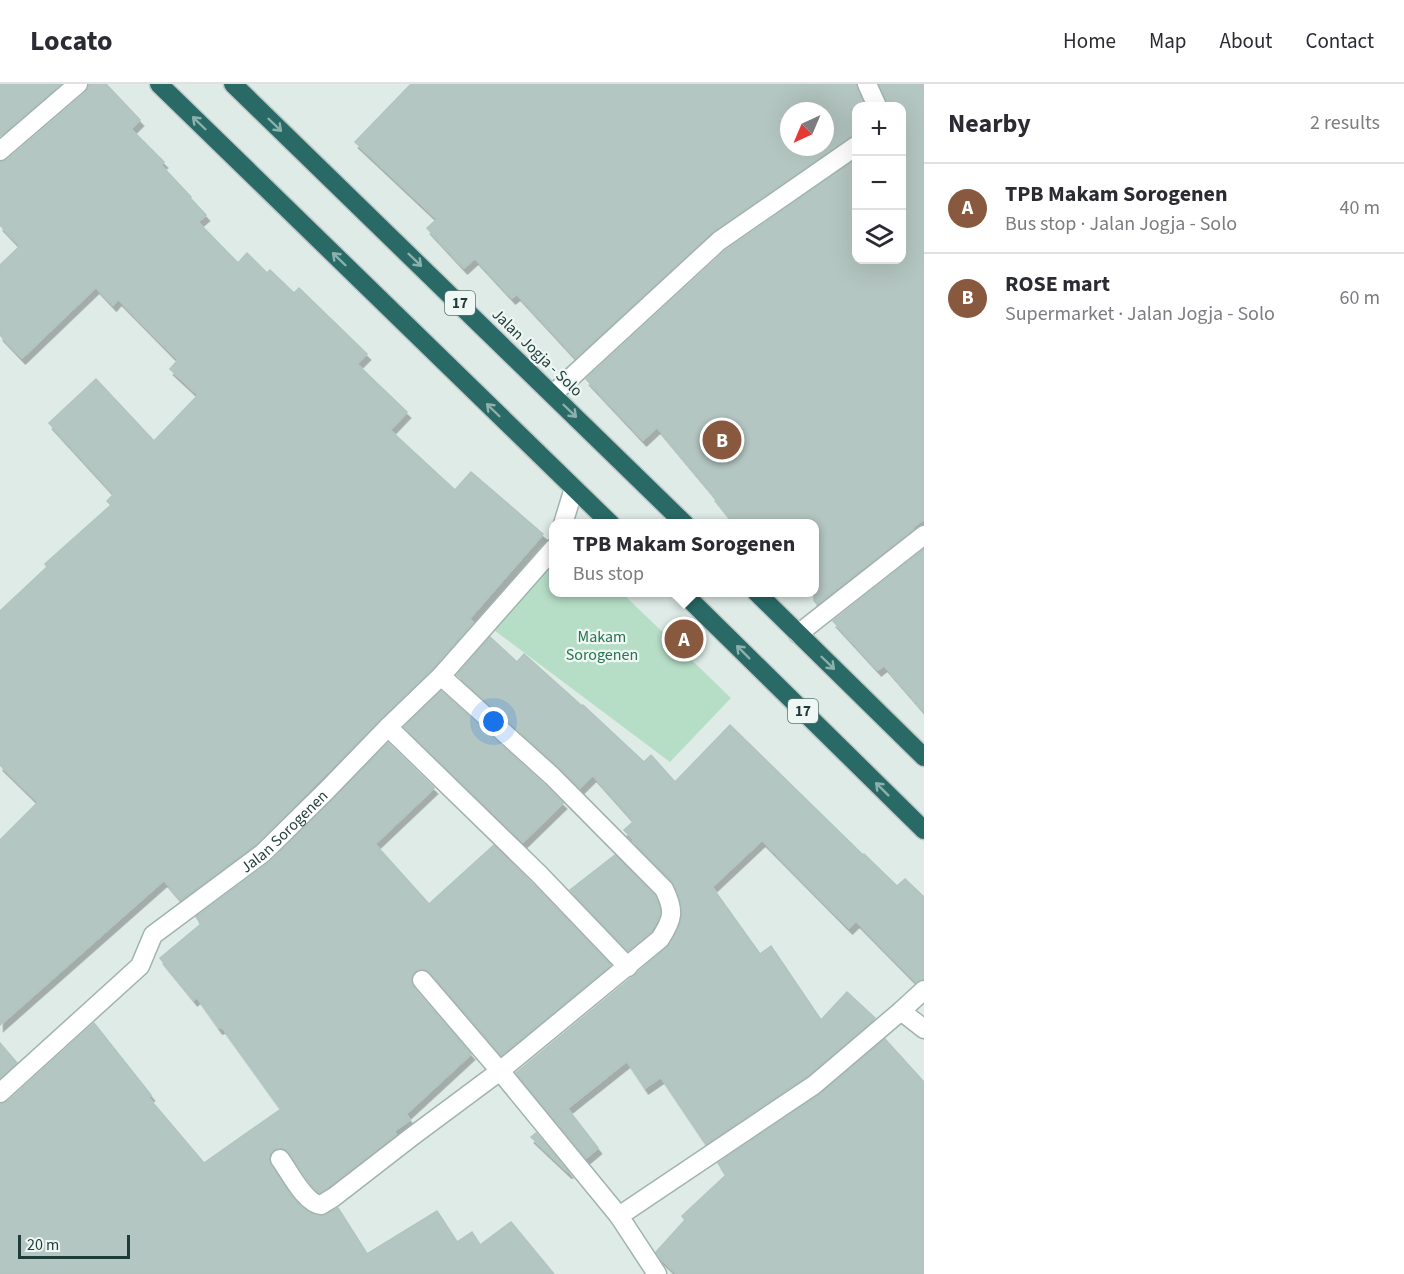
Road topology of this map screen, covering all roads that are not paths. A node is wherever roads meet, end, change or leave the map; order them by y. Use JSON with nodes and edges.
{"nodes":[{"id":1,"x":78,"y":84,"type":"edge"},
{"id":2,"x":159,"y":84,"type":"edge"},
{"id":3,"x":233,"y":84,"type":"edge"},
{"id":4,"x":867,"y":84,"type":"edge"},
{"id":5,"x":875,"y":102,"type":"edge"},
{"id":6,"x":852,"y":149,"type":"edge"},
{"id":7,"x":0,"y":151,"type":"edge"},
{"id":8,"x":553,"y":394,"type":"junction"},
{"id":9,"x":574,"y":488,"type":"junction"},
{"id":10,"x":565,"y":519,"type":"edge"},
{"id":11,"x":606,"y":519,"type":"edge"},
{"id":12,"x":680,"y":519,"type":"edge"},
{"id":13,"x":924,"y":535,"type":"edge"},
{"id":14,"x":549,"y":554,"type":"edge"},
{"id":15,"x":687,"y":597,"type":"edge"},
{"id":16,"x":761,"y":597,"type":"edge"},
{"id":17,"x":798,"y":634,"type":"junction"},
{"id":18,"x":441,"y":676,"type":"junction"},
{"id":19,"x":388,"y":727,"type":"junction"},
{"id":20,"x":924,"y":757,"type":"edge"},
{"id":21,"x":924,"y":830,"type":"edge"},
{"id":22,"x":628,"y":967,"type":"junction"},
{"id":23,"x":422,"y":980,"type":"dead end"},
{"id":24,"x":924,"y":990,"type":"edge"},
{"id":25,"x":902,"y":1011,"type":"junction"},
{"id":26,"x":924,"y":1029,"type":"edge"},
{"id":27,"x":500,"y":1071,"type":"junction"},
{"id":28,"x":0,"y":1093,"type":"edge"},
{"id":29,"x":280,"y":1159,"type":"dead end"},
{"id":30,"x":619,"y":1216,"type":"junction"},
{"id":31,"x":657,"y":1274,"type":"edge"}],
"edges":[{"from":1,"to":7,"type":"street"},
{"from":9,"to":2,"type":"highway","one_way":true},
{"from":3,"to":8,"type":"highway","name":"Jalan Jogja - Solo","number":"17","one_way":true},
{"from":4,"to":5,"type":"street"},
{"from":6,"to":8,"type":"street"},
{"from":8,"to":12,"type":"highway","name":"Jalan Jogja - Solo","number":"17","one_way":true},
{"from":9,"to":10,"type":"street"},
{"from":9,"to":11,"type":"highway"},
{"from":13,"to":17,"type":"street"},
{"from":14,"to":18,"type":"street","name":"Jalan Sorogenen"},
{"from":21,"to":15,"type":"highway","number":"17","one_way":true},
{"from":16,"to":17,"type":"highway"},
{"from":17,"to":20,"type":"highway","one_way":true},
{"from":18,"to":19,"type":"street","name":"Jalan Sorogenen"},
{"from":18,"to":22,"type":"street"},
{"from":19,"to":22,"type":"street"},
{"from":19,"to":28,"type":"street","name":"Jalan Sorogenen"},
{"from":22,"to":27,"type":"street"},
{"from":23,"to":27,"type":"street"},
{"from":24,"to":25,"type":"street"},
{"from":25,"to":26,"type":"street"},
{"from":25,"to":30,"type":"street"},
{"from":27,"to":29,"type":"street"},
{"from":27,"to":30,"type":"street"},
{"from":30,"to":31,"type":"street"}]}
